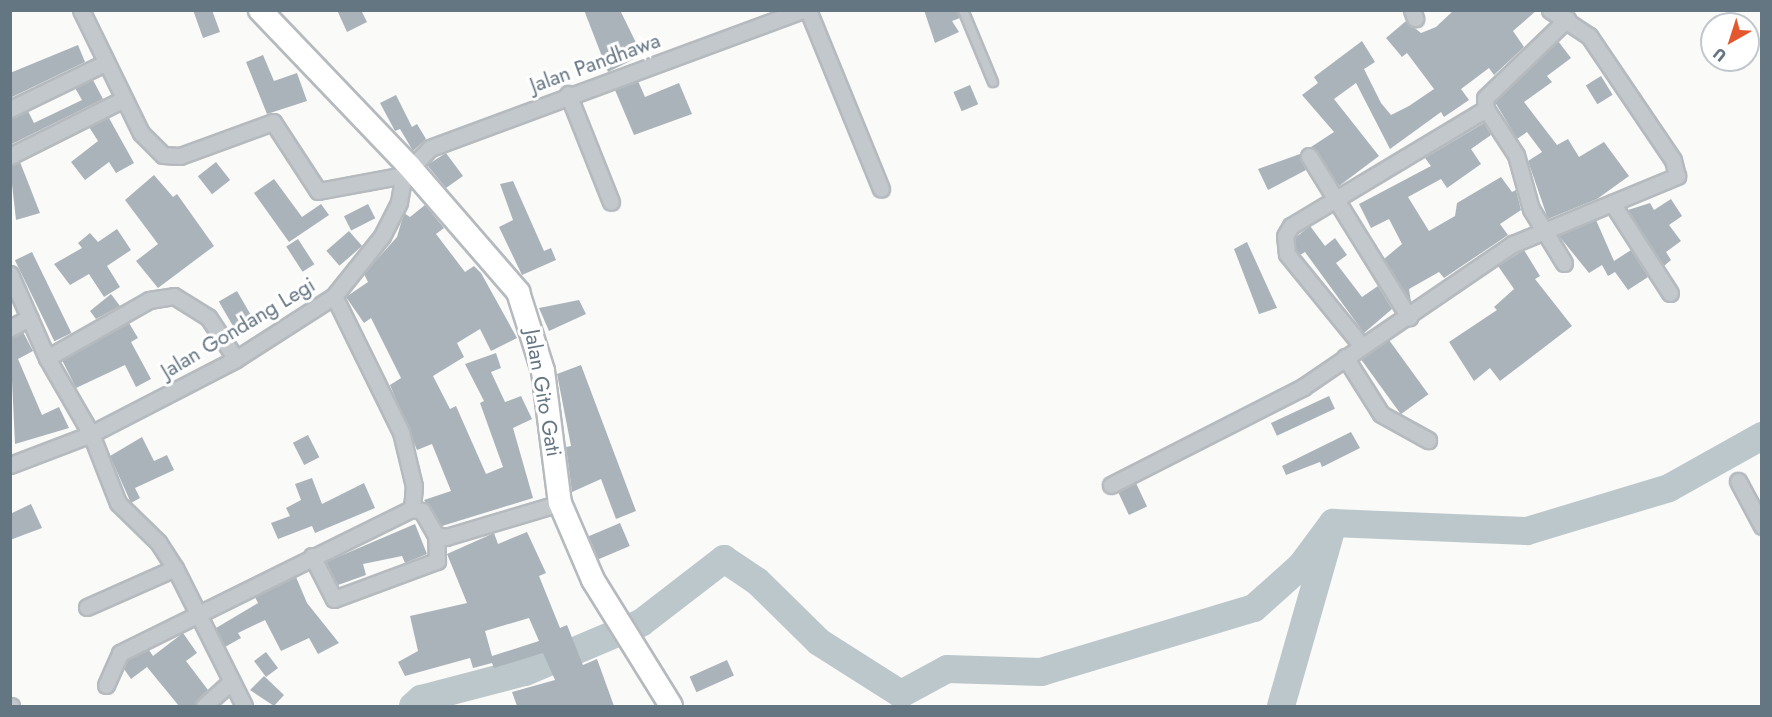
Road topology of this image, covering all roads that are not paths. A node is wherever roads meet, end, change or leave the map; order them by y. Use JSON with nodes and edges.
{"nodes":[{"id":1,"x":81,"y":10,"type":"edge"},
{"id":2,"x":260,"y":10,"type":"edge"},
{"id":3,"x":803,"y":10,"type":"edge"},
{"id":4,"x":808,"y":10,"type":"edge"},
{"id":5,"x":963,"y":10,"type":"edge"},
{"id":6,"x":1550,"y":10,"type":"edge"},
{"id":7,"x":1567,"y":19,"type":"junction"},
{"id":8,"x":100,"y":65,"type":"junction"},
{"id":9,"x":993,"y":82,"type":"dead end"},
{"id":10,"x":568,"y":94,"type":"junction"},
{"id":11,"x":122,"y":100,"type":"junction"},
{"id":12,"x":1486,"y":109,"type":"junction"},
{"id":13,"x":10,"y":110,"type":"edge"},
{"id":14,"x":10,"y":156,"type":"edge"},
{"id":15,"x":1309,"y":156,"type":"dead end"},
{"id":16,"x":406,"y":171,"type":"junction"},
{"id":17,"x":881,"y":189,"type":"dead end"},
{"id":18,"x":1334,"y":199,"type":"junction"},
{"id":19,"x":611,"y":202,"type":"dead end"},
{"id":20,"x":1612,"y":203,"type":"junction"},
{"id":21,"x":1545,"y":234,"type":"junction"},
{"id":22,"x":1564,"y":262,"type":"dead end"},
{"id":23,"x":10,"y":274,"type":"edge"},
{"id":24,"x":1670,"y":292,"type":"dead end"},
{"id":25,"x":334,"y":296,"type":"junction"},
{"id":26,"x":1409,"y":317,"type":"junction"},
{"id":27,"x":30,"y":318,"type":"junction"},
{"id":28,"x":10,"y":328,"type":"edge"},
{"id":29,"x":1362,"y":346,"type":"junction"},
{"id":30,"x":47,"y":357,"type":"junction"},
{"id":31,"x":1345,"y":357,"type":"junction"},
{"id":32,"x":236,"y":359,"type":"junction"},
{"id":33,"x":92,"y":434,"type":"junction"},
{"id":34,"x":1428,"y":440,"type":"dead end"},
{"id":35,"x":10,"y":465,"type":"edge"},
{"id":36,"x":1738,"y":481,"type":"dead end"},
{"id":37,"x":1111,"y":485,"type":"dead end"},
{"id":38,"x":560,"y":503,"type":"junction"},
{"id":39,"x":412,"y":509,"type":"junction"},
{"id":40,"x":1761,"y":526,"type":"edge"},
{"id":41,"x":436,"y":535,"type":"junction"},
{"id":42,"x":312,"y":556,"type":"junction"},
{"id":43,"x":175,"y":568,"type":"junction"},
{"id":44,"x":87,"y":607,"type":"dead end"},
{"id":45,"x":199,"y":610,"type":"junction"},
{"id":46,"x":231,"y":682,"type":"junction"},
{"id":47,"x":106,"y":685,"type":"dead end"},
{"id":48,"x":204,"y":706,"type":"edge"},
{"id":49,"x":244,"y":706,"type":"edge"},
{"id":50,"x":671,"y":706,"type":"edge"}],
"edges":[{"from":1,"to":8,"type":"street"},
{"from":2,"to":16,"type":"main road","name":"Jalan Gito Gati"},
{"from":3,"to":10,"type":"street","name":"Jalan Pandhawa"},
{"from":4,"to":17,"type":"street"},
{"from":5,"to":9,"type":"lane"},
{"from":6,"to":7,"type":"street"},
{"from":7,"to":12,"type":"street"},
{"from":7,"to":20,"type":"street"},
{"from":8,"to":11,"type":"street"},
{"from":8,"to":13,"type":"street"},
{"from":10,"to":16,"type":"street","name":"Jalan Pandhawa"},
{"from":10,"to":19,"type":"street"},
{"from":11,"to":14,"type":"street"},
{"from":11,"to":16,"type":"street"},
{"from":12,"to":18,"type":"street"},
{"from":12,"to":21,"type":"street"},
{"from":15,"to":18,"type":"street"},
{"from":16,"to":25,"type":"street","name":"Jalan Gondang Legi"},
{"from":16,"to":38,"type":"main road","name":"Jalan Gito Gati"},
{"from":18,"to":26,"type":"street"},
{"from":18,"to":29,"type":"street"},
{"from":20,"to":21,"type":"street"},
{"from":20,"to":24,"type":"street"},
{"from":21,"to":22,"type":"street"},
{"from":21,"to":26,"type":"street"},
{"from":23,"to":27,"type":"street"},
{"from":25,"to":32,"type":"street","name":"Jalan Gondang Legi"},
{"from":25,"to":39,"type":"street"},
{"from":26,"to":29,"type":"street"},
{"from":27,"to":28,"type":"street"},
{"from":27,"to":30,"type":"street"},
{"from":29,"to":31,"type":"street"},
{"from":30,"to":32,"type":"street"},
{"from":30,"to":33,"type":"street"},
{"from":31,"to":34,"type":"street"},
{"from":31,"to":37,"type":"street"},
{"from":32,"to":33,"type":"street","name":"Jalan Gondang Legi"},
{"from":33,"to":35,"type":"street","name":"Jalan Gondang Legi"},
{"from":33,"to":43,"type":"street"},
{"from":36,"to":40,"type":"street"},
{"from":38,"to":41,"type":"street"},
{"from":38,"to":50,"type":"main road","name":"Jalan Gito Gati"},
{"from":39,"to":41,"type":"street"},
{"from":39,"to":42,"type":"street"},
{"from":41,"to":42,"type":"street"},
{"from":42,"to":45,"type":"street"},
{"from":43,"to":44,"type":"street"},
{"from":43,"to":45,"type":"street"},
{"from":45,"to":46,"type":"street"},
{"from":45,"to":47,"type":"street"},
{"from":46,"to":48,"type":"street"},
{"from":46,"to":49,"type":"street"}]}
